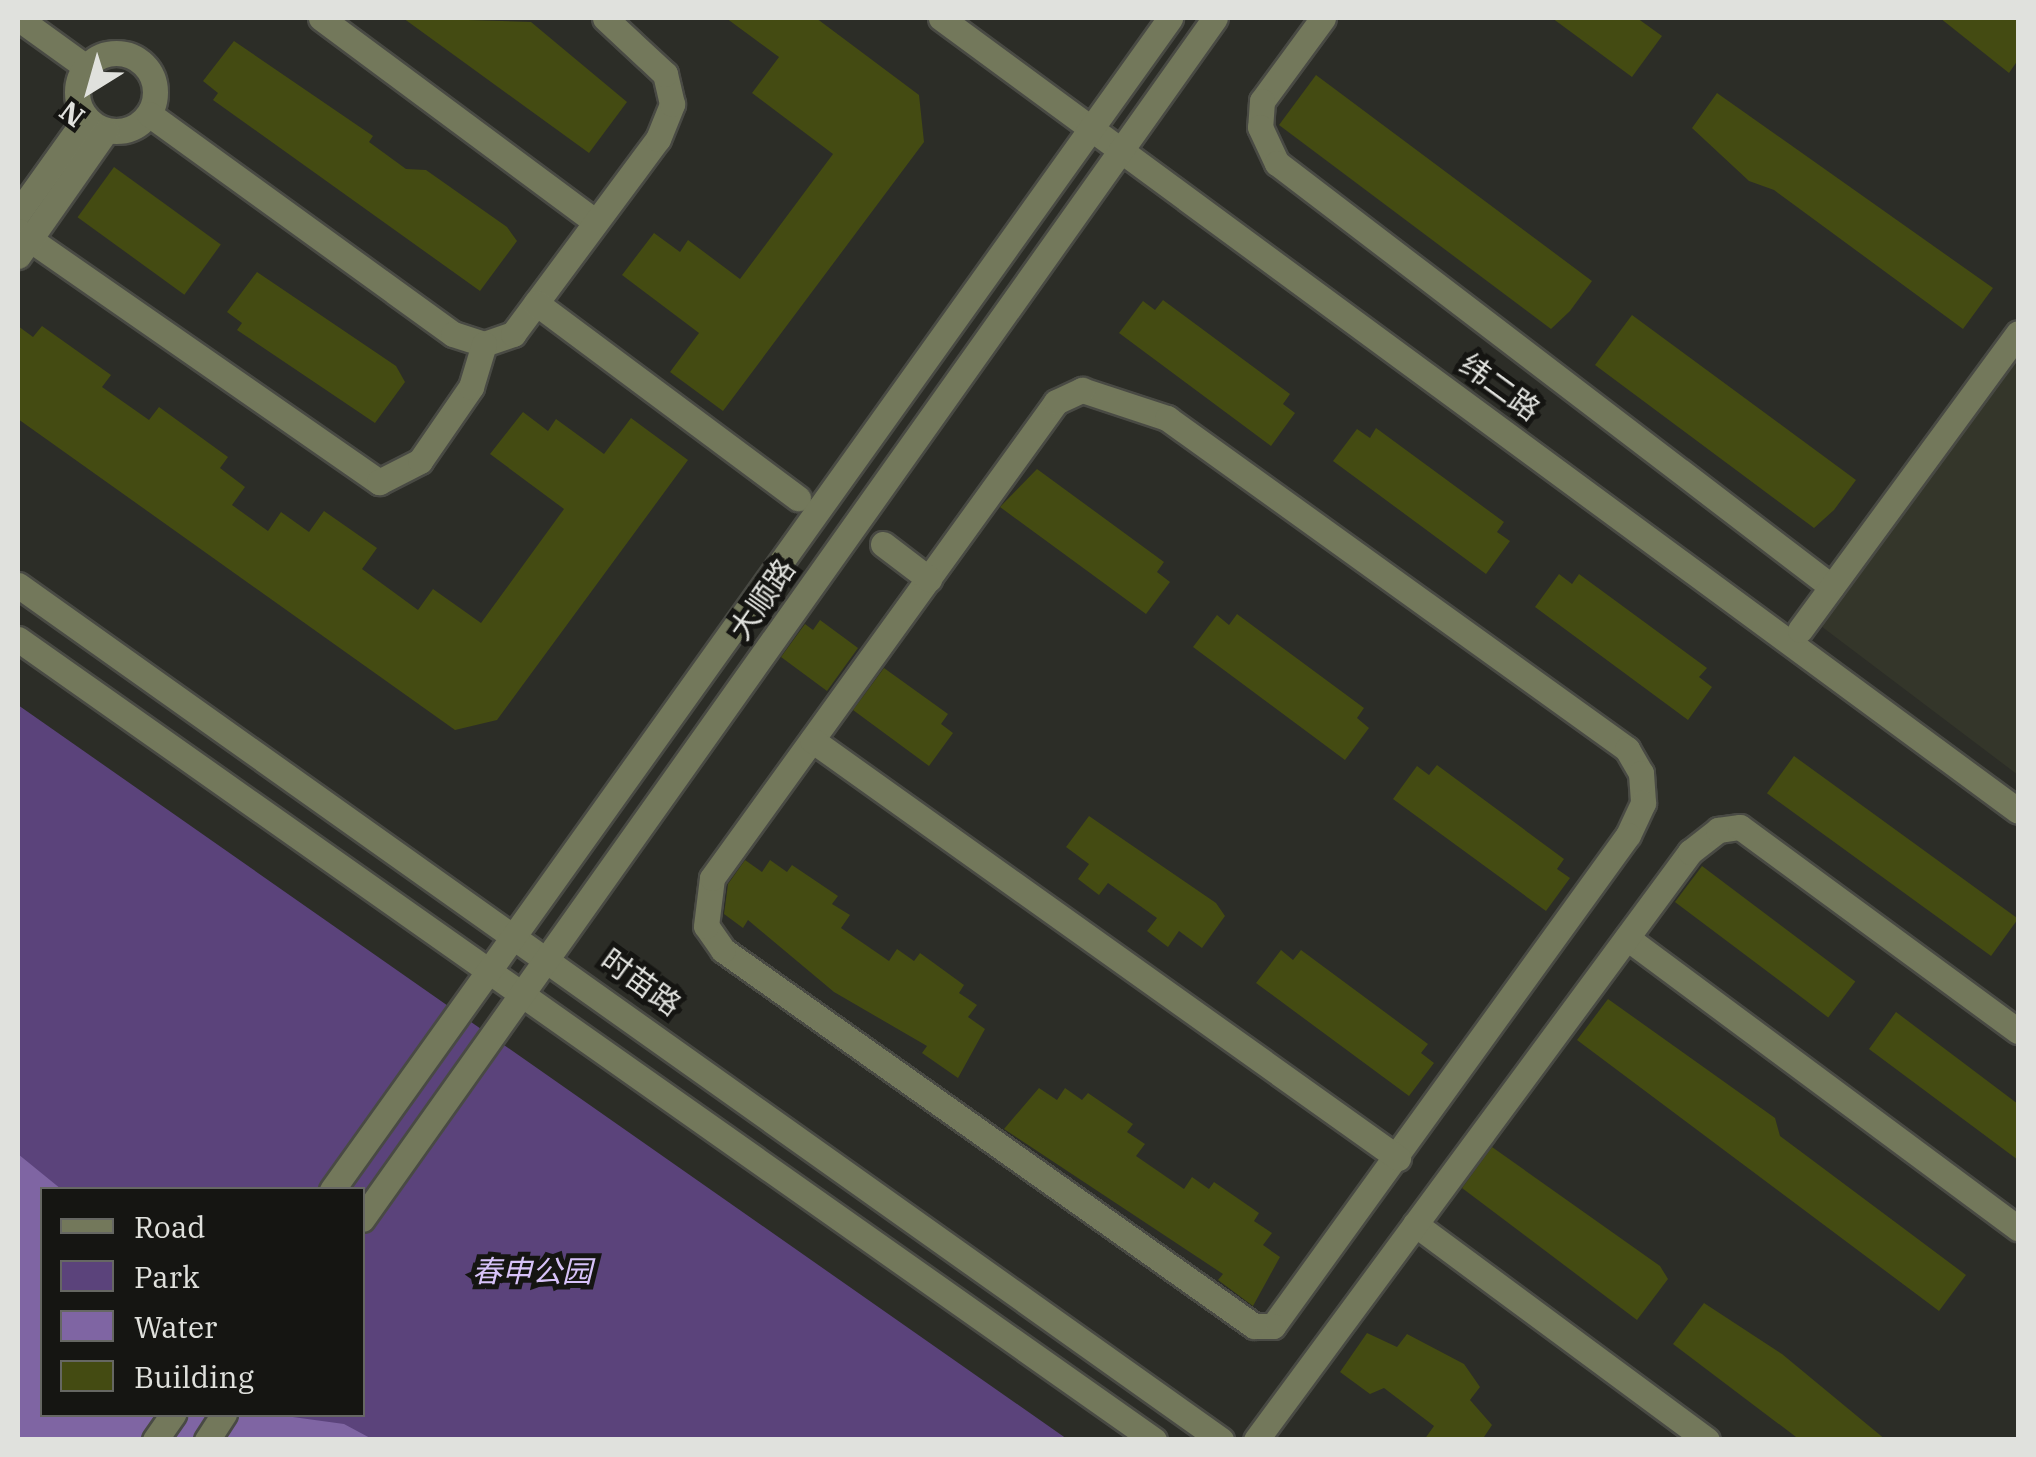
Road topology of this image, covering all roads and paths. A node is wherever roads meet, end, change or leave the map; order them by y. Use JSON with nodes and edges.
{"nodes":[{"id":1,"x":18,"y":18,"type":"edge"},
{"id":2,"x":320,"y":18,"type":"edge"},
{"id":3,"x":605,"y":18,"type":"edge"},
{"id":4,"x":941,"y":18,"type":"edge"},
{"id":5,"x":1170,"y":18,"type":"edge"},
{"id":6,"x":1215,"y":18,"type":"edge"},
{"id":7,"x":1323,"y":18,"type":"edge"},
{"id":8,"x":86,"y":68,"type":"junction"},
{"id":9,"x":149,"y":114,"type":"junction"},
{"id":10,"x":96,"y":124,"type":"junction"},
{"id":11,"x":1091,"y":127,"type":"junction"},
{"id":12,"x":1122,"y":149,"type":"junction"},
{"id":13,"x":18,"y":213,"type":"edge"},
{"id":14,"x":596,"y":222,"type":"junction"},
{"id":15,"x":18,"y":231,"type":"edge"},
{"id":16,"x":18,"y":256,"type":"edge"},
{"id":17,"x":536,"y":304,"type":"junction"},
{"id":18,"x":2018,"y":333,"type":"edge"},
{"id":19,"x":484,"y":344,"type":"junction"},
{"id":20,"x":798,"y":498,"type":"dead end"},
{"id":21,"x":883,"y":544,"type":"dead end"},
{"id":22,"x":928,"y":579,"type":"junction"},
{"id":23,"x":18,"y":585,"type":"edge"},
{"id":24,"x":1832,"y":586,"type":"junction"},
{"id":25,"x":1800,"y":630,"type":"dead end"},
{"id":26,"x":18,"y":638,"type":"edge"},
{"id":27,"x":812,"y":740,"type":"junction"},
{"id":28,"x":2018,"y":811,"type":"edge"},
{"id":29,"x":514,"y":931,"type":"junction"},
{"id":30,"x":1626,"y":938,"type":"junction"},
{"id":31,"x":488,"y":968,"type":"junction"},
{"id":32,"x":523,"y":993,"type":"junction"},
{"id":33,"x":2018,"y":1030,"type":"edge"},
{"id":34,"x":1398,"y":1158,"type":"junction"},
{"id":35,"x":334,"y":1187,"type":"edge"},
{"id":36,"x":365,"y":1215,"type":"edge"},
{"id":37,"x":1415,"y":1224,"type":"junction"},
{"id":38,"x":2018,"y":1228,"type":"edge"},
{"id":39,"x":171,"y":1417,"type":"edge"},
{"id":40,"x":222,"y":1417,"type":"edge"},
{"id":41,"x":155,"y":1440,"type":"edge"},
{"id":42,"x":206,"y":1440,"type":"edge"},
{"id":43,"x":1154,"y":1440,"type":"edge"},
{"id":44,"x":1221,"y":1440,"type":"edge"},
{"id":45,"x":1256,"y":1440,"type":"edge"},
{"id":46,"x":1707,"y":1440,"type":"edge"}],
"edges":[{"from":1,"to":8,"type":"street"},
{"from":2,"to":14,"type":"street"},
{"from":3,"to":14,"type":"street"},
{"from":4,"to":11,"type":"street","name":"纬二路"},
{"from":5,"to":11,"type":"street","name":"大顺路"},
{"from":6,"to":12,"type":"street","name":"大顺路"},
{"from":7,"to":24,"type":"street"},
{"from":8,"to":9,"type":"street"},
{"from":8,"to":10,"type":"street"},
{"from":9,"to":10,"type":"street"},
{"from":9,"to":19,"type":"street"},
{"from":10,"to":13,"type":"street"},
{"from":10,"to":16,"type":"street"},
{"from":11,"to":12,"type":"street","name":"纬二路"},
{"from":11,"to":29,"type":"street","name":"大顺路"},
{"from":12,"to":28,"type":"street","name":"纬二路"},
{"from":12,"to":32,"type":"street","name":"大顺路"},
{"from":14,"to":17,"type":"street"},
{"from":15,"to":19,"type":"street"},
{"from":17,"to":19,"type":"street"},
{"from":17,"to":20,"type":"street"},
{"from":18,"to":24,"type":"street"},
{"from":21,"to":22,"type":"street"},
{"from":22,"to":27,"type":"street"},
{"from":22,"to":34,"type":"street"},
{"from":23,"to":29,"type":"street","name":"时苗路"},
{"from":24,"to":25,"type":"street"},
{"from":26,"to":31,"type":"street"},
{"from":27,"to":34,"type":"street"},
{"from":27,"to":34,"type":"street"},
{"from":29,"to":31,"type":"street","name":"大顺路"},
{"from":29,"to":44,"type":"street","name":"时苗路"},
{"from":30,"to":33,"type":"street"},
{"from":30,"to":37,"type":"street"},
{"from":30,"to":38,"type":"street"},
{"from":31,"to":32,"type":"street"},
{"from":31,"to":35,"type":"street","name":"大顺路"},
{"from":32,"to":36,"type":"street","name":"大顺路"},
{"from":32,"to":43,"type":"street"},
{"from":37,"to":45,"type":"street"},
{"from":37,"to":46,"type":"street"},
{"from":39,"to":41,"type":"street"},
{"from":40,"to":42,"type":"street"}]}
